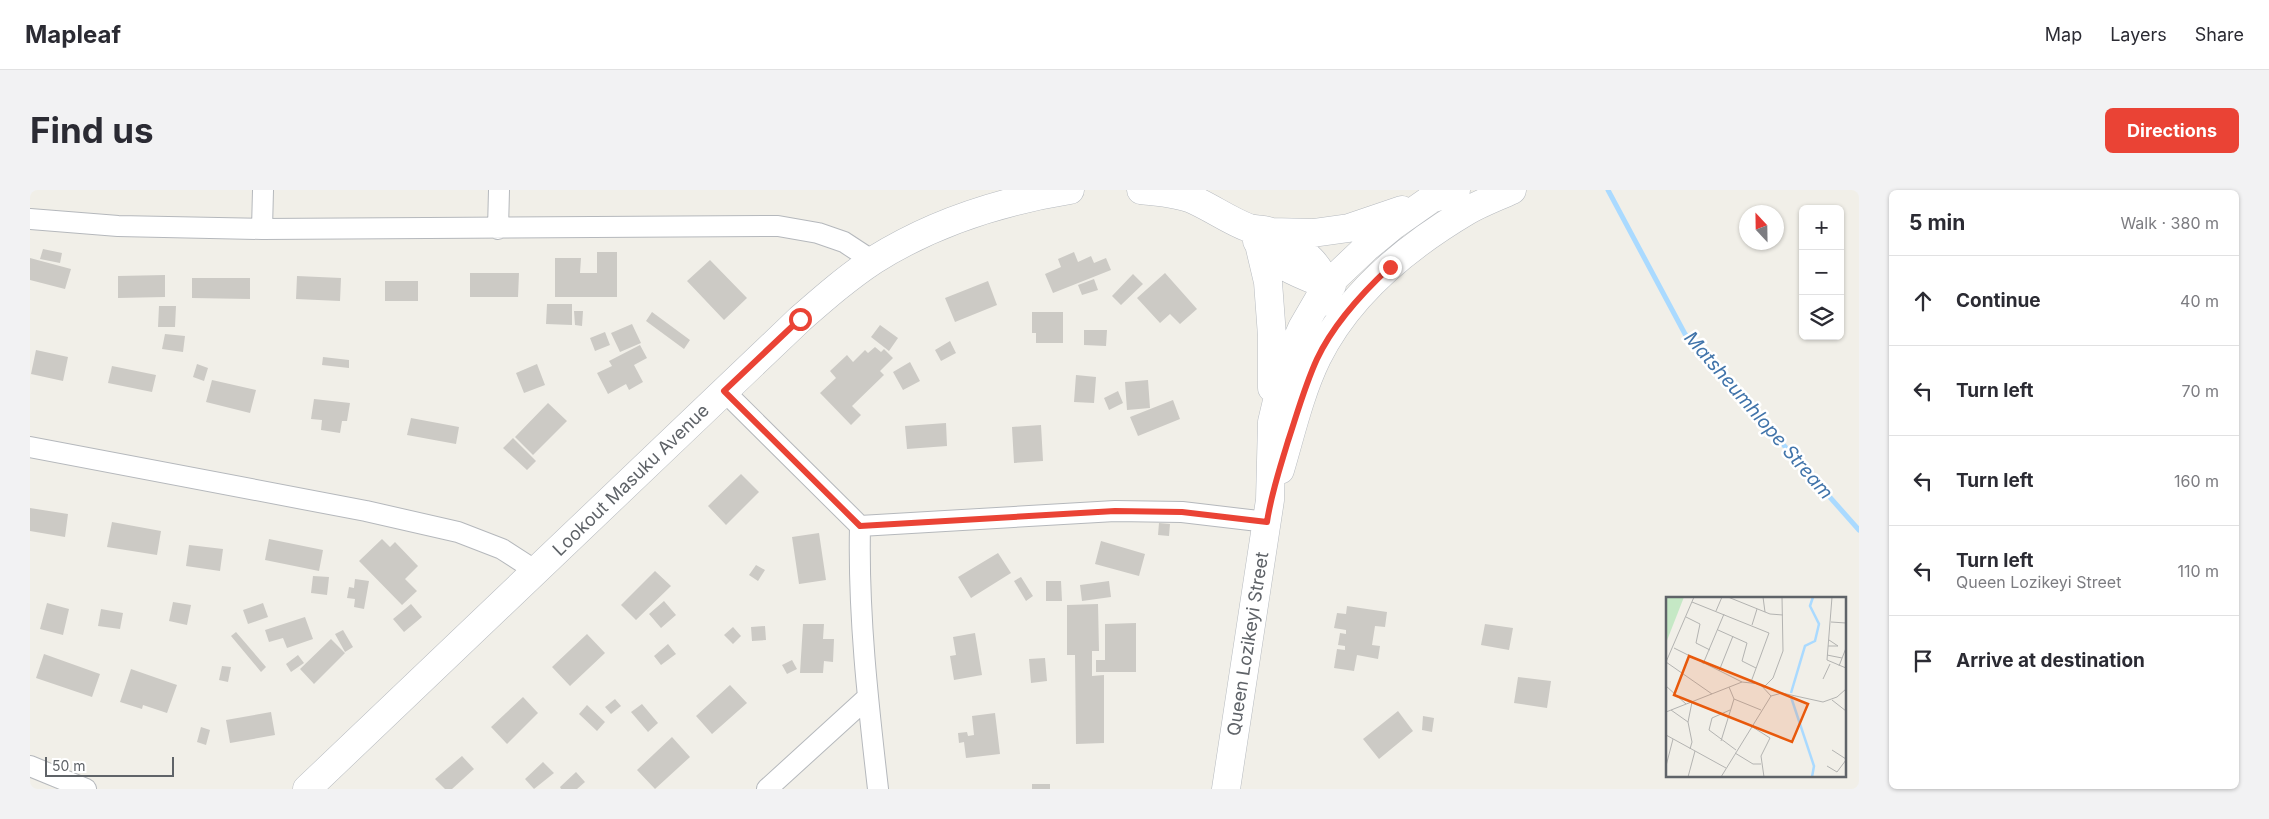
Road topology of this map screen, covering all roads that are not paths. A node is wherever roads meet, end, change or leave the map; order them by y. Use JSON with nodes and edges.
{"nodes":[{"id":1,"x":263,"y":190,"type":"edge"},
{"id":2,"x":499,"y":190,"type":"edge"},
{"id":3,"x":1070,"y":190,"type":"edge"},
{"id":4,"x":1142,"y":190,"type":"edge"},
{"id":5,"x":1512,"y":190,"type":"edge"},
{"id":6,"x":1195,"y":194,"type":"edge"},
{"id":7,"x":1444,"y":195,"type":"edge"},
{"id":8,"x":989,"y":199,"type":"edge"},
{"id":9,"x":30,"y":219,"type":"edge"},
{"id":10,"x":262,"y":229,"type":"junction"},
{"id":11,"x":498,"y":229,"type":"junction"},
{"id":12,"x":1259,"y":235,"type":"junction"},
{"id":13,"x":873,"y":260,"type":"junction"},
{"id":14,"x":1390,"y":267,"type":"junction"},
{"id":15,"x":1327,"y":286,"type":"junction"},
{"id":16,"x":1318,"y":357,"type":"junction"},
{"id":17,"x":724,"y":391,"type":"junction"},
{"id":18,"x":1272,"y":422,"type":"junction"},
{"id":19,"x":30,"y":446,"type":"edge"},
{"id":20,"x":1269,"y":511,"type":"junction"},
{"id":21,"x":860,"y":526,"type":"junction"},
{"id":22,"x":536,"y":571,"type":"junction"},
{"id":23,"x":868,"y":697,"type":"junction"},
{"id":24,"x":30,"y":766,"type":"edge"},
{"id":25,"x":86,"y":789,"type":"edge"},
{"id":26,"x":307,"y":789,"type":"edge"},
{"id":27,"x":766,"y":789,"type":"edge"},
{"id":28,"x":878,"y":789,"type":"edge"},
{"id":29,"x":1226,"y":789,"type":"edge"}],
"edges":[{"from":1,"to":10,"type":"street"},
{"from":2,"to":11,"type":"street"},
{"from":3,"to":8,"type":"main road","name":"Lookout Masuku Avenue"},
{"from":4,"to":6,"type":"main road"},
{"from":5,"to":14,"type":"main road","name":"Queen Lozikeyi Street"},
{"from":6,"to":12,"type":"main road"},
{"from":7,"to":12,"type":"main road"},
{"from":7,"to":15,"type":"main road","name":"Queen Lozikeyi Street"},
{"from":8,"to":13,"type":"main road","name":"Lookout Masuku Avenue"},
{"from":9,"to":10,"type":"street"},
{"from":10,"to":11,"type":"street"},
{"from":11,"to":13,"type":"street"},
{"from":12,"to":15,"type":"main road"},
{"from":12,"to":18,"type":"main road"},
{"from":13,"to":17,"type":"main road","name":"Lookout Masuku Avenue"},
{"from":14,"to":15,"type":"main road"},
{"from":14,"to":16,"type":"main road","name":"Queen Lozikeyi Street"},
{"from":15,"to":16,"type":"main road"},
{"from":15,"to":18,"type":"main road","name":"Queen Lozikeyi Street"},
{"from":16,"to":20,"type":"main road","name":"Queen Lozikeyi Street"},
{"from":17,"to":21,"type":"street"},
{"from":17,"to":22,"type":"main road","name":"Lookout Masuku Avenue"},
{"from":18,"to":20,"type":"main road","name":"Queen Lozikeyi Street"},
{"from":19,"to":22,"type":"street"},
{"from":20,"to":21,"type":"street"},
{"from":20,"to":29,"type":"main road","name":"Queen Lozikeyi Street"},
{"from":21,"to":23,"type":"street"},
{"from":22,"to":26,"type":"main road","name":"Lookout Masuku Avenue"},
{"from":23,"to":27,"type":"street"},
{"from":23,"to":28,"type":"street"},
{"from":24,"to":25,"type":"street"}]}
